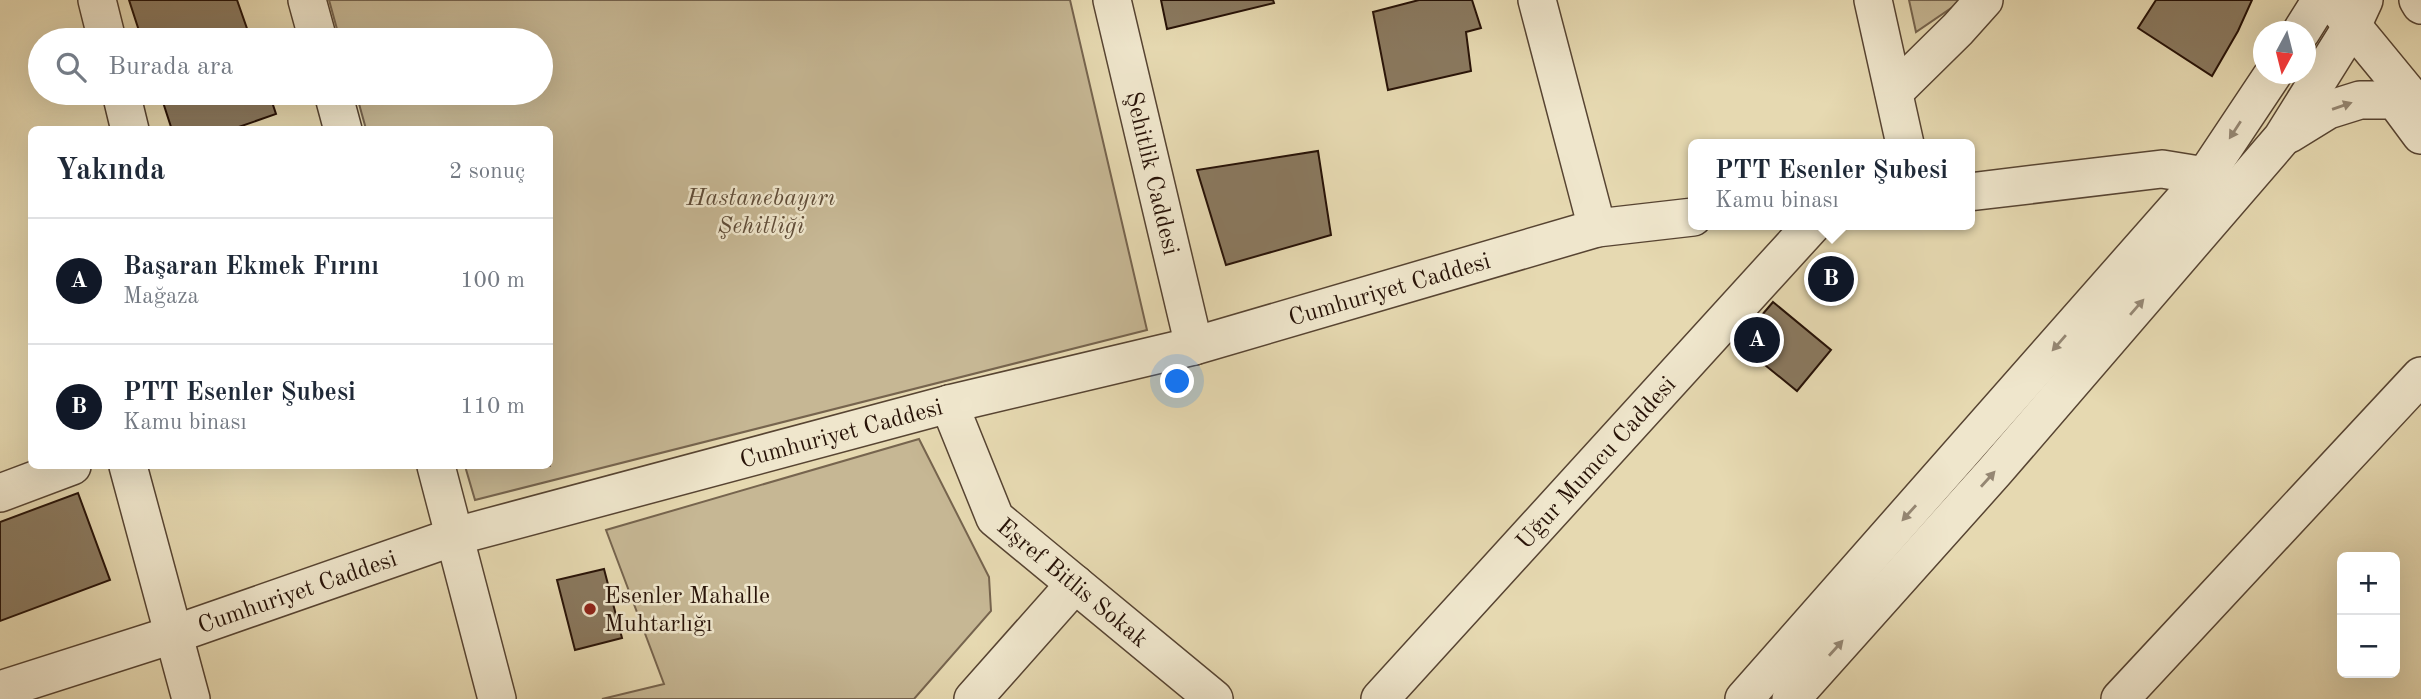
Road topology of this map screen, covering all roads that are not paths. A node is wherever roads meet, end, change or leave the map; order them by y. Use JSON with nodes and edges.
{"nodes":[{"id":1,"x":97,"y":0,"type":"edge"},
{"id":2,"x":307,"y":0,"type":"edge"},
{"id":3,"x":1112,"y":0,"type":"edge"},
{"id":4,"x":1537,"y":0,"type":"edge"},
{"id":5,"x":1873,"y":0,"type":"edge"},
{"id":6,"x":1983,"y":0,"type":"edge"},
{"id":7,"x":2321,"y":0,"type":"edge"},
{"id":8,"x":2418,"y":0,"type":"edge"},
{"id":9,"x":2421,"y":5,"type":"edge"},
{"id":10,"x":2349,"y":9,"type":"edge"},
{"id":11,"x":2308,"y":21,"type":"edge"},
{"id":12,"x":104,"y":28,"type":"edge"},
{"id":13,"x":315,"y":28,"type":"edge"},
{"id":14,"x":2266,"y":84,"type":"edge"},
{"id":15,"x":1894,"y":92,"type":"junction"},
{"id":16,"x":124,"y":105,"type":"edge"},
{"id":17,"x":336,"y":105,"type":"edge"},
{"id":18,"x":129,"y":126,"type":"edge"},
{"id":19,"x":342,"y":126,"type":"edge"},
{"id":20,"x":2421,"y":126,"type":"edge"},
{"id":21,"x":2421,"y":135,"type":"edge"},
{"id":22,"x":2282,"y":138,"type":"junction"},
{"id":23,"x":1904,"y":139,"type":"edge"},
{"id":24,"x":2205,"y":176,"type":"junction"},
{"id":25,"x":1975,"y":191,"type":"edge"},
{"id":26,"x":1688,"y":219,"type":"edge"},
{"id":27,"x":1597,"y":228,"type":"junction"},
{"id":28,"x":1807,"y":230,"type":"edge"},
{"id":29,"x":1194,"y":346,"type":"junction"},
{"id":30,"x":2421,"y":376,"type":"edge"},
{"id":31,"x":949,"y":404,"type":"junction"},
{"id":32,"x":64,"y":469,"type":"edge"},
{"id":33,"x":129,"y":469,"type":"edge"},
{"id":34,"x":437,"y":469,"type":"edge"},
{"id":35,"x":0,"y":494,"type":"edge"},
{"id":36,"x":456,"y":536,"type":"junction"},
{"id":37,"x":1075,"y":584,"type":"junction"},
{"id":38,"x":175,"y":634,"type":"junction"},
{"id":39,"x":0,"y":691,"type":"edge"},
{"id":40,"x":2127,"y":696,"type":"edge"},
{"id":41,"x":191,"y":699,"type":"edge"},
{"id":42,"x":497,"y":699,"type":"edge"},
{"id":43,"x":973,"y":699,"type":"edge"},
{"id":44,"x":1214,"y":699,"type":"edge"},
{"id":45,"x":1380,"y":699,"type":"edge"},
{"id":46,"x":1744,"y":699,"type":"edge"},
{"id":47,"x":1791,"y":699,"type":"edge"}],
"edges":[{"from":1,"to":12,"type":"street"},
{"from":2,"to":13,"type":"street"},
{"from":3,"to":29,"type":"street","name":"Şehitlik Caddesi"},
{"from":4,"to":27,"type":"street"},
{"from":5,"to":15,"type":"street"},
{"from":6,"to":15,"type":"street"},
{"from":7,"to":11,"type":"street"},
{"from":8,"to":9,"type":"street"},
{"from":10,"to":20,"type":"street"},
{"from":10,"to":22,"type":"street"},
{"from":14,"to":24,"type":"street","one_way":true},
{"from":15,"to":23,"type":"street"},
{"from":16,"to":18,"type":"street"},
{"from":17,"to":19,"type":"street"},
{"from":22,"to":21,"type":"street","one_way":true},
{"from":47,"to":22,"type":"street","one_way":true},
{"from":24,"to":25,"type":"street"},
{"from":24,"to":46,"type":"street","one_way":true},
{"from":26,"to":27,"type":"street","name":"Cumhuriyet Caddesi"},
{"from":27,"to":29,"type":"street","name":"Cumhuriyet Caddesi"},
{"from":28,"to":45,"type":"street","name":"Uğur Mumcu Caddesi"},
{"from":29,"to":31,"type":"street","name":"Cumhuriyet Caddesi"},
{"from":30,"to":40,"type":"street"},
{"from":31,"to":36,"type":"street","name":"Cumhuriyet Caddesi"},
{"from":31,"to":37,"type":"street","name":"Eşref Bitlis Sokak"},
{"from":32,"to":35,"type":"street"},
{"from":33,"to":38,"type":"street"},
{"from":34,"to":36,"type":"street"},
{"from":36,"to":38,"type":"street","name":"Cumhuriyet Caddesi"},
{"from":36,"to":42,"type":"street"},
{"from":37,"to":43,"type":"street"},
{"from":37,"to":44,"type":"street","name":"Eşref Bitlis Sokak"},
{"from":38,"to":39,"type":"street","name":"Cumhuriyet Caddesi"},
{"from":38,"to":41,"type":"street"}]}
